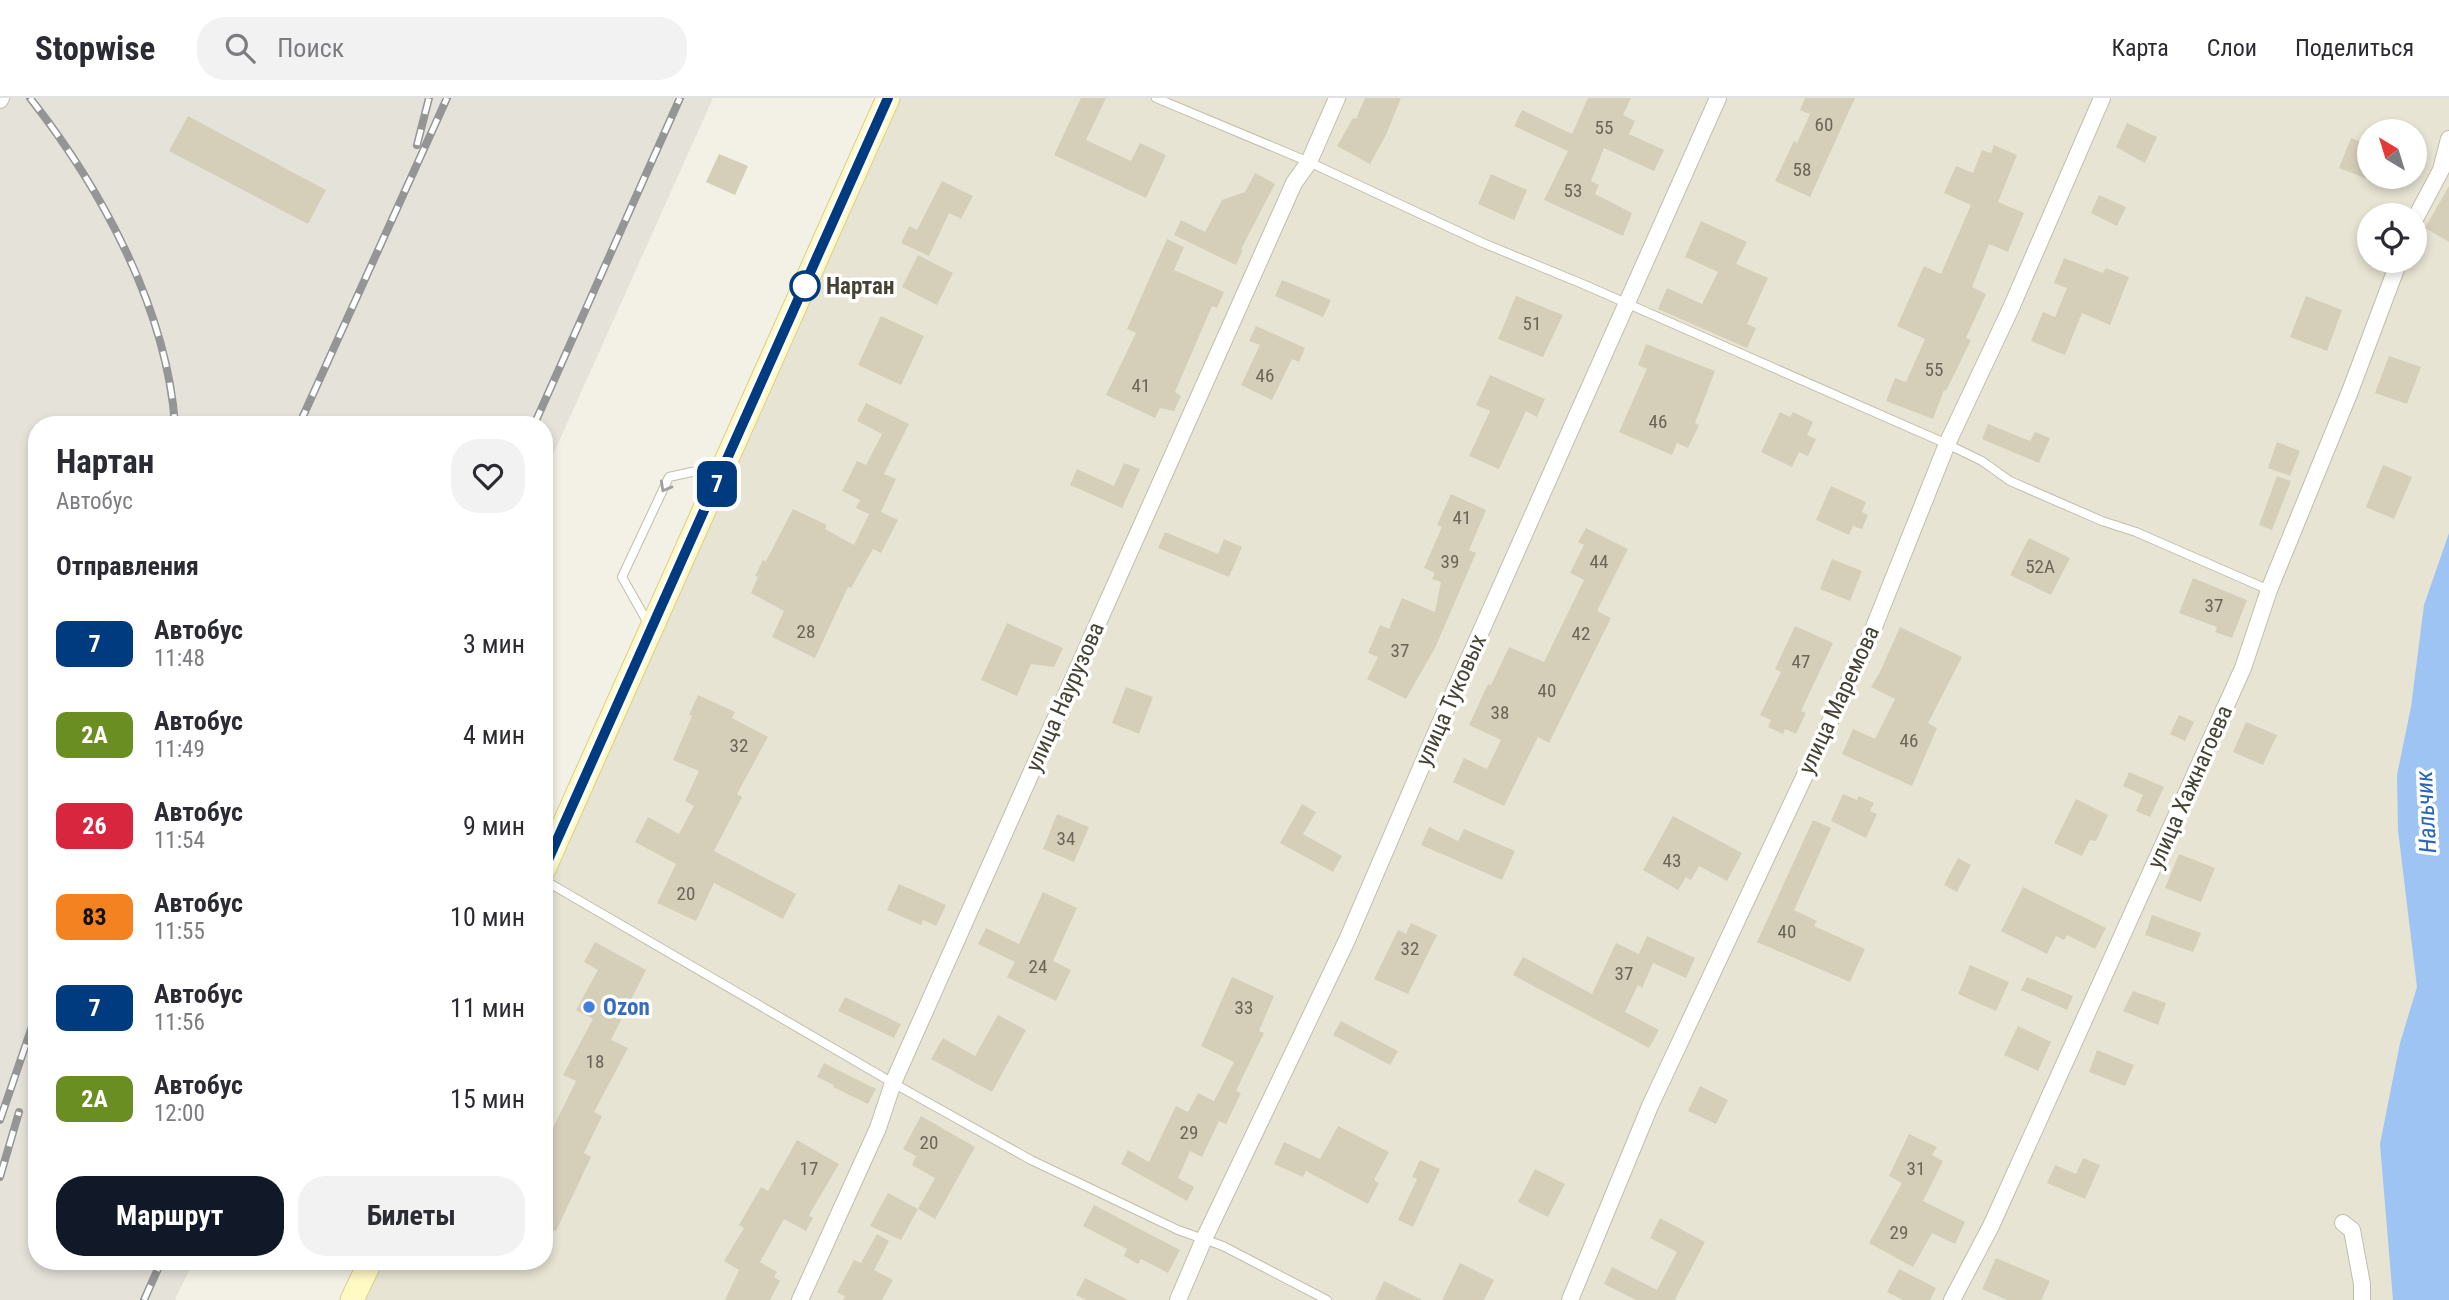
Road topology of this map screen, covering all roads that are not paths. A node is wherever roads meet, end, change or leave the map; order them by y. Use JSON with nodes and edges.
{"nodes":[{"id":1,"x":888,"y":98,"type":"edge"},
{"id":2,"x":1156,"y":98,"type":"edge"},
{"id":3,"x":1337,"y":98,"type":"edge"},
{"id":4,"x":1718,"y":98,"type":"edge"},
{"id":5,"x":2102,"y":98,"type":"edge"},
{"id":6,"x":2449,"y":139,"type":"edge"},
{"id":7,"x":1309,"y":162,"type":"junction"},
{"id":8,"x":2423,"y":203,"type":"edge"},
{"id":9,"x":2394,"y":273,"type":"edge"},
{"id":10,"x":1628,"y":304,"type":"junction"},
{"id":11,"x":1947,"y":444,"type":"junction"},
{"id":12,"x":726,"y":465,"type":"junction"},
{"id":13,"x":2269,"y":590,"type":"junction"},
{"id":14,"x":652,"y":630,"type":"junction"},
{"id":15,"x":553,"y":849,"type":"edge"},
{"id":16,"x":553,"y":885,"type":"edge"},
{"id":17,"x":893,"y":1083,"type":"junction"},
{"id":18,"x":2343,"y":1223,"type":"dead end"},
{"id":19,"x":1205,"y":1239,"type":"junction"},
{"id":20,"x":366,"y":1270,"type":"edge"},
{"id":21,"x":352,"y":1300,"type":"edge"},
{"id":22,"x":800,"y":1300,"type":"edge"},
{"id":23,"x":1178,"y":1300,"type":"edge"},
{"id":24,"x":1327,"y":1300,"type":"edge"},
{"id":25,"x":1570,"y":1300,"type":"edge"},
{"id":26,"x":1952,"y":1300,"type":"edge"},
{"id":27,"x":2362,"y":1300,"type":"edge"}],
"edges":[{"from":1,"to":12,"type":"main road"},
{"from":2,"to":7,"type":"lane"},
{"from":3,"to":7,"type":"street","name":"улица Наурузова"},
{"from":4,"to":10,"type":"street","name":"улица Туковых"},
{"from":5,"to":11,"type":"street","name":"улица Маремова"},
{"from":6,"to":8,"type":"street"},
{"from":7,"to":10,"type":"lane"},
{"from":7,"to":17,"type":"street","name":"улица Наурузова"},
{"from":9,"to":13,"type":"street","name":"улица Хажнагоева"},
{"from":10,"to":11,"type":"lane"},
{"from":10,"to":19,"type":"street","name":"улица Туковых"},
{"from":11,"to":13,"type":"lane"},
{"from":11,"to":25,"type":"street","name":"улица Маремова"},
{"from":12,"to":14,"type":"main road"},
{"from":12,"to":14,"type":"lane","one_way":true},
{"from":13,"to":26,"type":"street","name":"улица Хажнагоева"},
{"from":14,"to":15,"type":"main road"},
{"from":16,"to":17,"type":"lane"},
{"from":17,"to":19,"type":"lane"},
{"from":17,"to":22,"type":"street","name":"улица Наурузова"},
{"from":18,"to":27,"type":"street"},
{"from":19,"to":23,"type":"street","name":"улица Туковых"},
{"from":19,"to":24,"type":"lane"},
{"from":20,"to":21,"type":"main road"}]}
